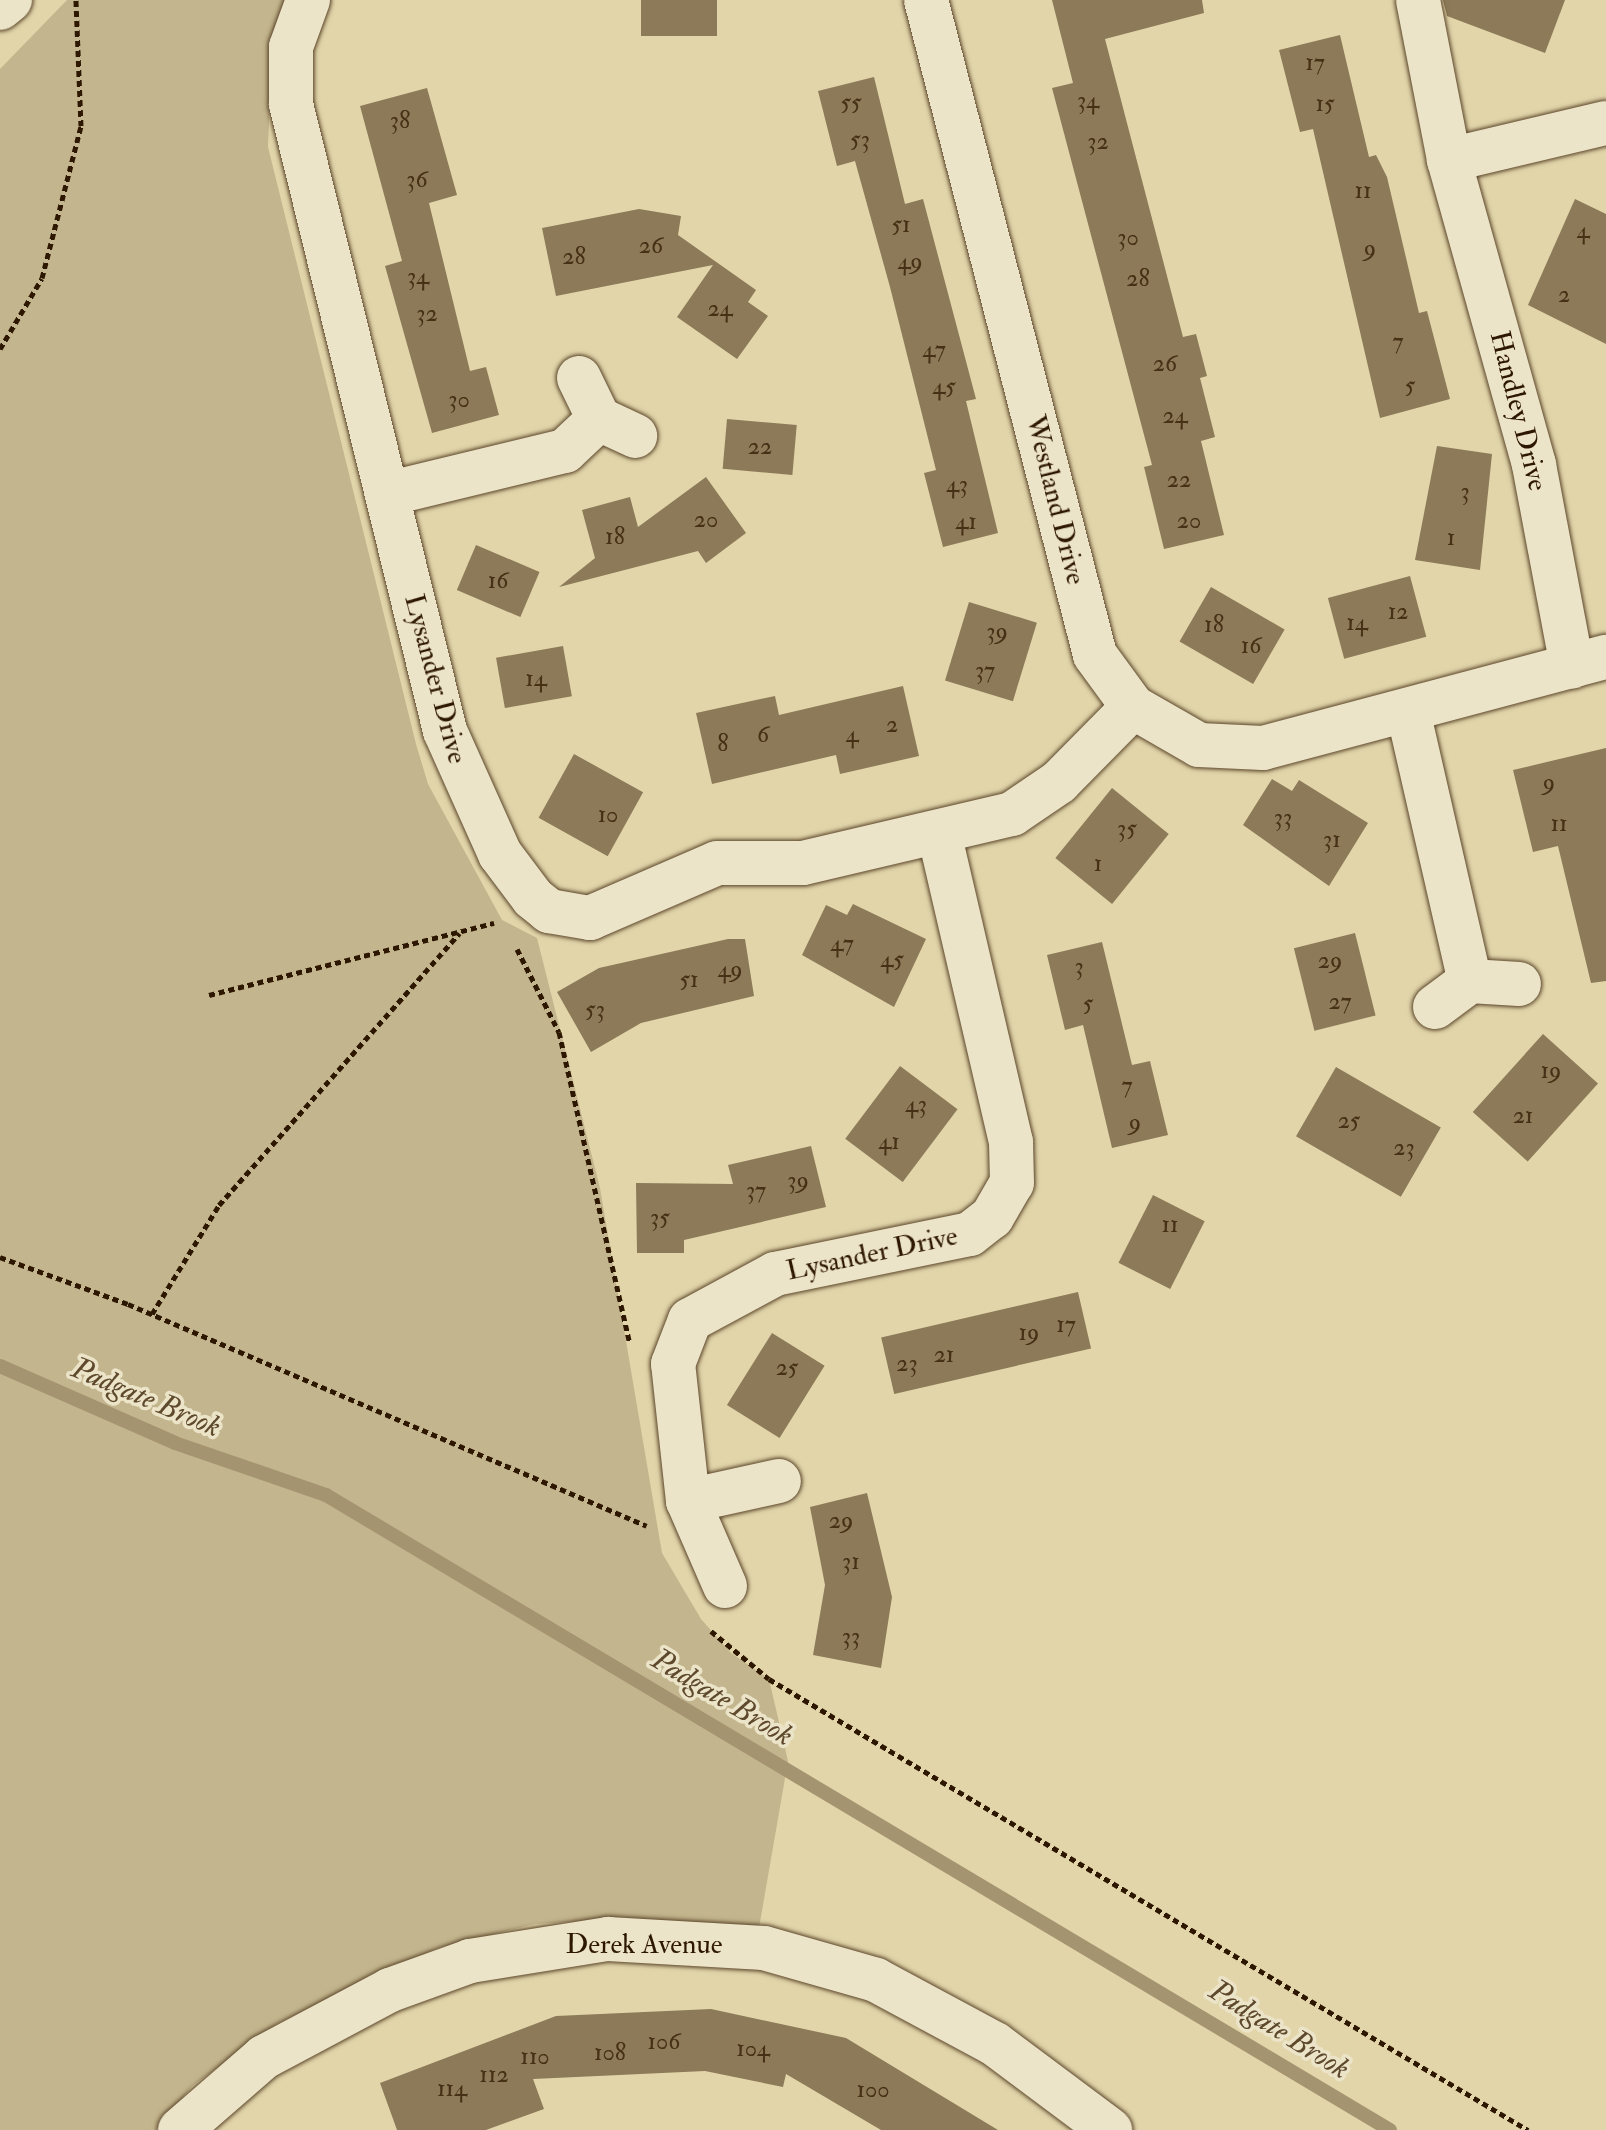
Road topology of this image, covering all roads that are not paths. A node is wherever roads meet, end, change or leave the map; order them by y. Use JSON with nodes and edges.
{"nodes":[{"id":1,"x":10,"y":0,"type":"edge"},
{"id":2,"x":308,"y":0,"type":"edge"},
{"id":3,"x":926,"y":0,"type":"edge"},
{"id":4,"x":1418,"y":0,"type":"edge"},
{"id":5,"x":0,"y":8,"type":"edge"},
{"id":6,"x":1606,"y":123,"type":"edge"},
{"id":7,"x":1449,"y":160,"type":"junction"},
{"id":8,"x":579,"y":378,"type":"dead end"},
{"id":9,"x":387,"y":494,"type":"junction"},
{"id":10,"x":1589,"y":662,"type":"edge"},
{"id":11,"x":1133,"y":707,"type":"junction"},
{"id":12,"x":1408,"y":711,"type":"junction"},
{"id":13,"x":939,"y":833,"type":"junction"},
{"id":14,"x":1470,"y":981,"type":"junction"},
{"id":15,"x":1519,"y":984,"type":"dead end"},
{"id":16,"x":1435,"y":1007,"type":"dead end"},
{"id":17,"x":779,"y":1481,"type":"dead end"},
{"id":18,"x":670,"y":1508,"type":"junction"},
{"id":19,"x":713,"y":1602,"type":"road end"},
{"id":20,"x":180,"y":2130,"type":"edge"},
{"id":21,"x":1110,"y":2130,"type":"edge"}],
"edges":[{"from":1,"to":5,"type":"street"},
{"from":2,"to":9,"type":"street","name":"Lysander Drive"},
{"from":3,"to":11,"type":"street","name":"Westland Drive"},
{"from":4,"to":7,"type":"street","name":"Handley Drive"},
{"from":6,"to":7,"type":"street"},
{"from":7,"to":10,"type":"street","name":"Handley Drive"},
{"from":8,"to":9,"type":"street"},
{"from":9,"to":13,"type":"street","name":"Lysander Drive"},
{"from":10,"to":12,"type":"street","name":"Westland Drive"},
{"from":11,"to":12,"type":"street","name":"Westland Drive"},
{"from":11,"to":13,"type":"street","name":"Lysander Drive"},
{"from":12,"to":14,"type":"street"},
{"from":13,"to":18,"type":"street","name":"Lysander Drive"},
{"from":14,"to":15,"type":"street"},
{"from":14,"to":16,"type":"street"},
{"from":17,"to":18,"type":"street"},
{"from":18,"to":19,"type":"street","name":"Lysander Drive"},
{"from":20,"to":21,"type":"street","name":"Derek Avenue"}]}
